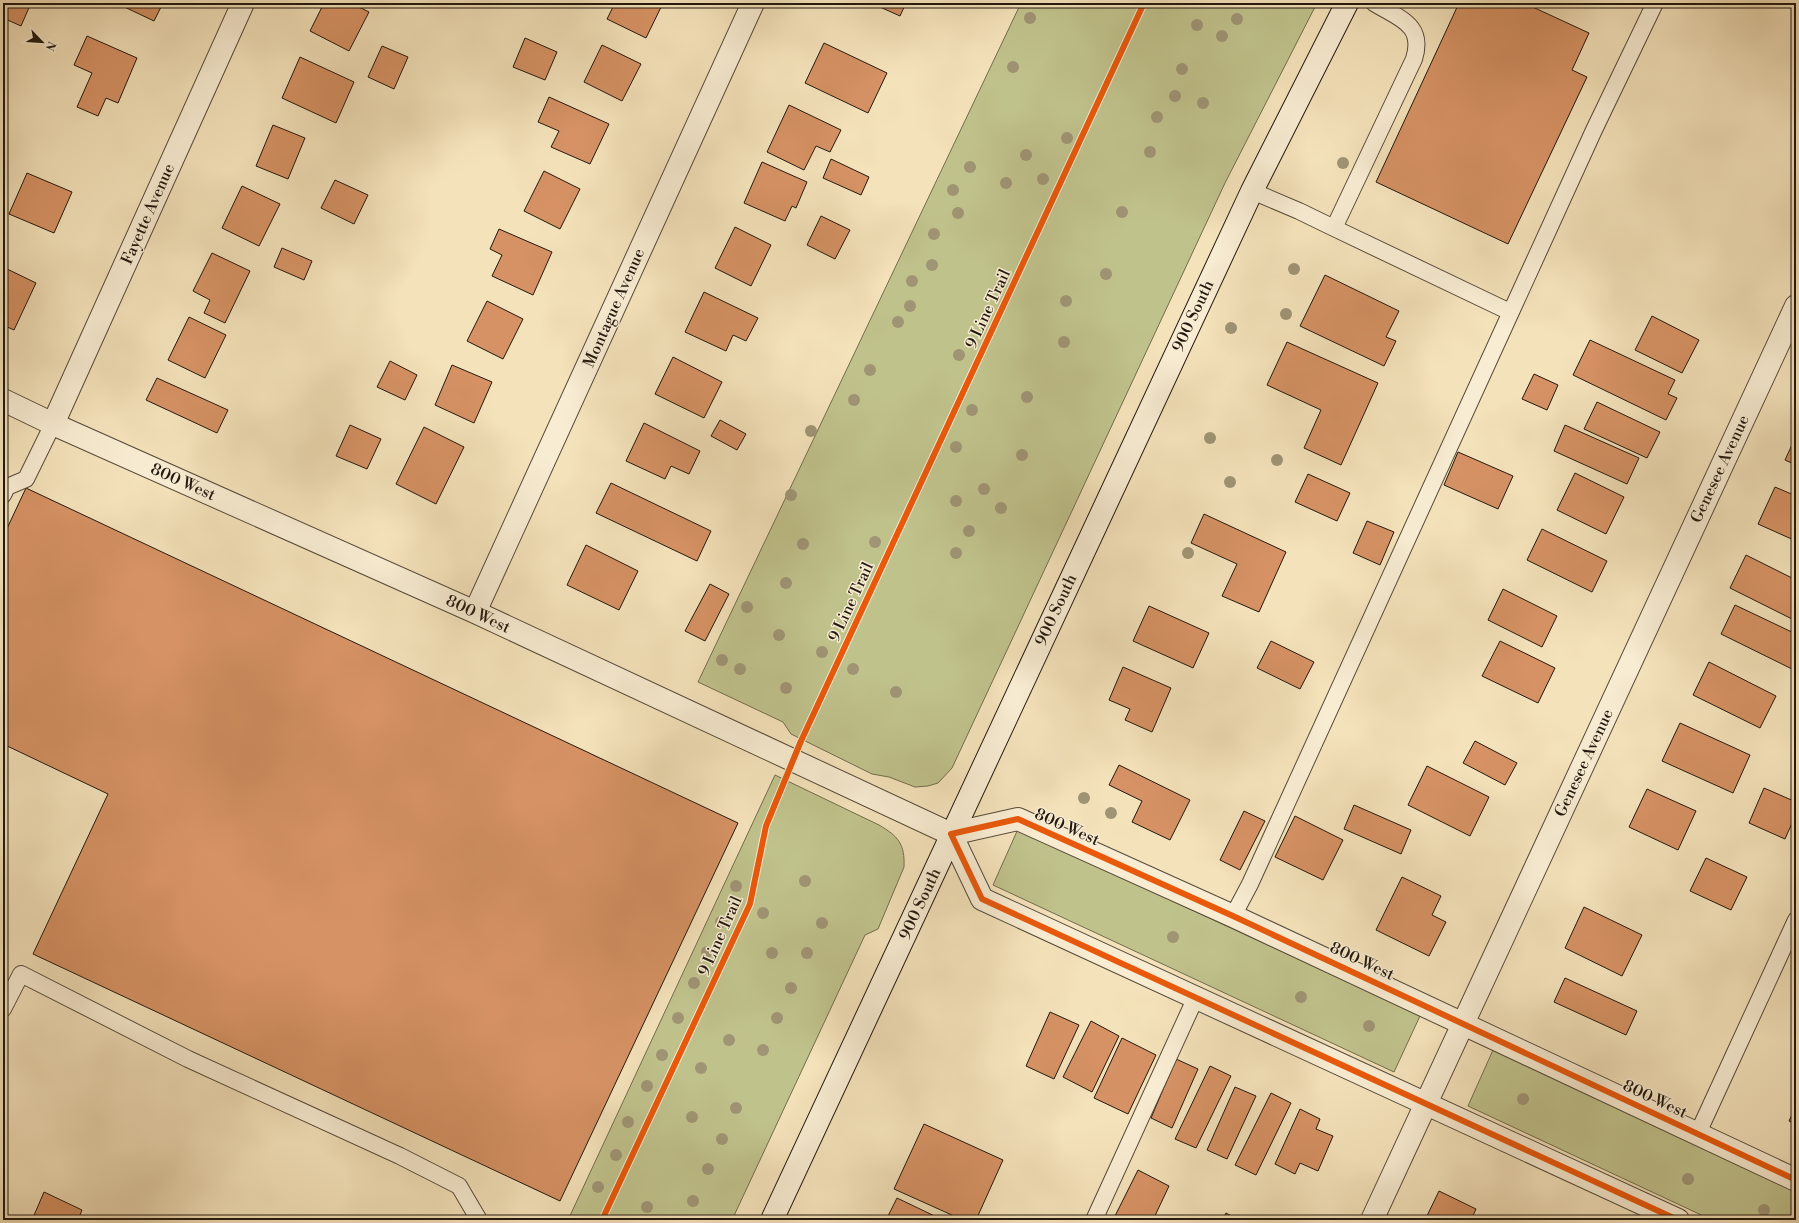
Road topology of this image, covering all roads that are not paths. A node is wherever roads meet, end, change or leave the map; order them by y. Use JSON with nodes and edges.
{"nodes":[{"id":1,"x":243,"y":3,"type":"edge"},
{"id":2,"x":753,"y":3,"type":"edge"},
{"id":3,"x":1348,"y":3,"type":"edge"},
{"id":4,"x":1374,"y":3,"type":"edge"},
{"id":5,"x":1655,"y":3,"type":"edge"},
{"id":6,"x":1252,"y":191,"type":"junction"},
{"id":7,"x":1334,"y":228,"type":"junction"},
{"id":8,"x":1796,"y":306,"type":"edge"},
{"id":9,"x":1510,"y":312,"type":"junction"},
{"id":10,"x":3,"y":400,"type":"edge"},
{"id":11,"x":53,"y":424,"type":"junction"},
{"id":12,"x":3,"y":495,"type":"edge"},
{"id":13,"x":475,"y":612,"type":"junction"},
{"id":14,"x":951,"y":834,"type":"junction"},
{"id":15,"x":1234,"y":916,"type":"junction"},
{"id":16,"x":1796,"y":920,"type":"edge"},
{"id":17,"x":1196,"y":997,"type":"junction"},
{"id":18,"x":3,"y":1009,"type":"edge"},
{"id":19,"x":1463,"y":1023,"type":"junction"},
{"id":20,"x":1426,"y":1104,"type":"junction"},
{"id":21,"x":1698,"y":1133,"type":"junction"},
{"id":22,"x":1796,"y":1180,"type":"edge"},
{"id":23,"x":479,"y":1220,"type":"edge"},
{"id":24,"x":772,"y":1220,"type":"edge"},
{"id":25,"x":1094,"y":1220,"type":"edge"},
{"id":26,"x":1372,"y":1220,"type":"edge"},
{"id":27,"x":1678,"y":1220,"type":"edge"}],
"edges":[{"from":1,"to":11,"type":"street","name":"Fayette Avenue"},
{"from":2,"to":13,"type":"street","name":"Montague Avenue"},
{"from":3,"to":6,"type":"street","name":"900 South"},
{"from":4,"to":7,"type":"lane"},
{"from":5,"to":9,"type":"lane"},
{"from":6,"to":7,"type":"lane"},
{"from":6,"to":14,"type":"street","name":"900 South"},
{"from":7,"to":9,"type":"lane"},
{"from":8,"to":19,"type":"street","name":"Genesee Avenue"},
{"from":9,"to":15,"type":"lane"},
{"from":10,"to":11,"type":"street","name":"800 West"},
{"from":11,"to":12,"type":"lane"},
{"from":11,"to":13,"type":"street","name":"800 West"},
{"from":13,"to":14,"type":"street","name":"800 West"},
{"from":14,"to":15,"type":"street","name":"800 West"},
{"from":14,"to":17,"type":"street"},
{"from":14,"to":24,"type":"street","name":"900 South"},
{"from":15,"to":19,"type":"street","name":"800 West"},
{"from":16,"to":21,"type":"lane"},
{"from":17,"to":20,"type":"street"},
{"from":17,"to":25,"type":"lane"},
{"from":18,"to":23,"type":"lane"},
{"from":19,"to":20,"type":"street","name":"Genesee Avenue"},
{"from":19,"to":21,"type":"street","name":"800 West"},
{"from":20,"to":26,"type":"street","name":"Genesee Avenue"},
{"from":20,"to":27,"type":"street"},
{"from":21,"to":22,"type":"street","name":"800 West"}]}
